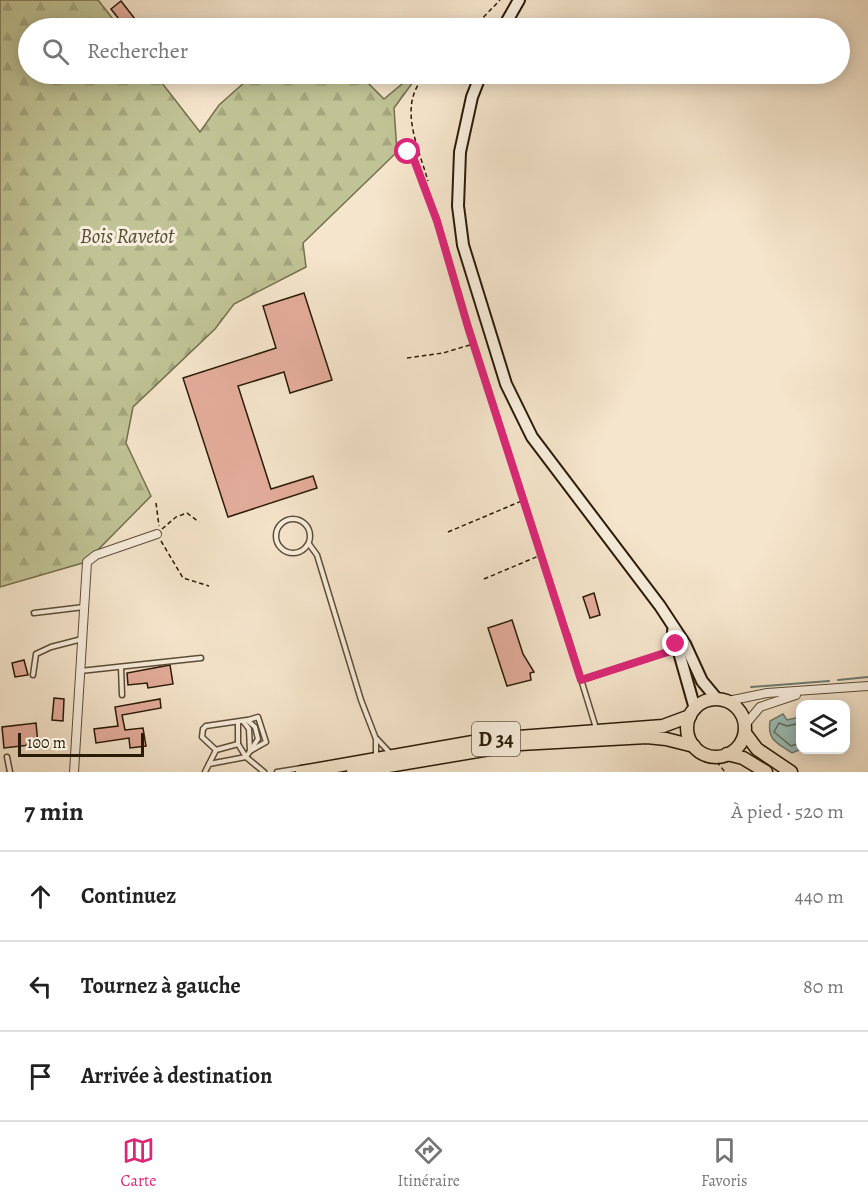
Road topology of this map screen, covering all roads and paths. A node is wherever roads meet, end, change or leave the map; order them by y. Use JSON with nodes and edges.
{"nodes":[{"id":1,"x":500,"y":0,"type":"edge"},
{"id":2,"x":519,"y":0,"type":"edge"},
{"id":3,"x":483,"y":18,"type":"edge"},
{"id":4,"x":509,"y":18,"type":"edge"},
{"id":5,"x":419,"y":84,"type":"edge"},
{"id":6,"x":477,"y":84,"type":"edge"},
{"id":7,"x":396,"y":149,"type":"dead end"},
{"id":8,"x":428,"y":181,"type":"dead end"},
{"id":9,"x":474,"y":343,"type":"junction"},
{"id":10,"x":407,"y":358,"type":"dead end"},
{"id":11,"x":525,"y":500,"type":"junction"},
{"id":12,"x":156,"y":503,"type":"dead end"},
{"id":13,"x":199,"y":522,"type":"dead end"},
{"id":14,"x":448,"y":532,"type":"dead end"},
{"id":15,"x":157,"y":534,"type":"junction"},
{"id":16,"x":309,"y":544,"type":"junction"},
{"id":17,"x":542,"y":555,"type":"junction"},
{"id":18,"x":484,"y":579,"type":"dead end"},
{"id":19,"x":209,"y":586,"type":"dead end"},
{"id":20,"x":84,"y":607,"type":"junction"},
{"id":21,"x":34,"y":613,"type":"dead end"},
{"id":22,"x":672,"y":627,"type":"junction"},
{"id":23,"x":567,"y":634,"type":"joint"},
{"id":24,"x":82,"y":639,"type":"junction"},
{"id":25,"x":677,"y":649,"type":"junction"},
{"id":26,"x":201,"y":658,"type":"dead end"},
{"id":27,"x":121,"y":666,"type":"junction"},
{"id":28,"x":80,"y":671,"type":"junction"},
{"id":29,"x":33,"y":675,"type":"dead end"},
{"id":30,"x":581,"y":680,"type":"junction"},
{"id":31,"x":868,"y":686,"type":"edge"},
{"id":32,"x":809,"y":691,"type":"junction"},
{"id":33,"x":122,"y":695,"type":"dead end"},
{"id":34,"x":723,"y":700,"type":"junction"},
{"id":35,"x":692,"y":712,"type":"junction"},
{"id":36,"x":242,"y":721,"type":"junction"},
{"id":37,"x":745,"y":729,"type":"junction"},
{"id":38,"x":597,"y":730,"type":"junction"},
{"id":39,"x":376,"y":739,"type":"junction"},
{"id":40,"x":238,"y":744,"type":"junction"},
{"id":41,"x":694,"y":746,"type":"junction"},
{"id":42,"x":216,"y":750,"type":"junction"},
{"id":43,"x":250,"y":751,"type":"junction"},
{"id":44,"x":727,"y":754,"type":"junction"},
{"id":45,"x":392,"y":755,"type":"junction"},
{"id":46,"x":712,"y":756,"type":"junction"},
{"id":47,"x":7,"y":757,"type":"dead end"},
{"id":48,"x":246,"y":757,"type":"junction"},
{"id":49,"x":376,"y":758,"type":"junction"},
{"id":50,"x":208,"y":765,"type":"junction"},
{"id":51,"x":350,"y":768,"type":"edge"},
{"id":52,"x":10,"y":772,"type":"edge"},
{"id":53,"x":74,"y":772,"type":"edge"},
{"id":54,"x":205,"y":772,"type":"edge"},
{"id":55,"x":264,"y":772,"type":"edge"},
{"id":56,"x":277,"y":772,"type":"edge"},
{"id":57,"x":302,"y":772,"type":"edge"},
{"id":58,"x":725,"y":772,"type":"edge"},
{"id":59,"x":766,"y":772,"type":"edge"},
{"id":60,"x":790,"y":772,"type":"edge"}],
"edges":[{"from":1,"to":3,"type":"path"},
{"from":2,"to":4,"type":"main road"},
{"from":5,"to":8,"type":"path"},
{"from":6,"to":22,"type":"main road"},
{"from":7,"to":9,"type":"path"},
{"from":9,"to":10,"type":"path"},
{"from":9,"to":11,"type":"path"},
{"from":11,"to":14,"type":"path"},
{"from":11,"to":17,"type":"path"},
{"from":12,"to":15,"type":"path"},
{"from":13,"to":15,"type":"path"},
{"from":15,"to":19,"type":"path"},
{"from":15,"to":20,"type":"street"},
{"from":16,"to":16,"type":"lane"},
{"from":16,"to":39,"type":"lane"},
{"from":17,"to":18,"type":"path"},
{"from":17,"to":23,"type":"path"},
{"from":20,"to":21,"type":"lane"},
{"from":20,"to":24,"type":"street"},
{"from":22,"to":25,"type":"main road"},
{"from":22,"to":34,"type":"main road"},
{"from":23,"to":30,"type":"lane"},
{"from":24,"to":28,"type":"street"},
{"from":24,"to":29,"type":"lane"},
{"from":25,"to":30,"type":"lane"},
{"from":25,"to":35,"type":"main road"},
{"from":26,"to":27,"type":"lane"},
{"from":27,"to":28,"type":"lane"},
{"from":27,"to":33,"type":"lane"},
{"from":28,"to":53,"type":"street"},
{"from":30,"to":38,"type":"lane"},
{"from":31,"to":32,"type":"street"},
{"from":32,"to":34,"type":"street"},
{"from":32,"to":37,"type":"street"},
{"from":34,"to":35,"type":"main road"},
{"from":34,"to":37,"type":"main road"},
{"from":35,"to":38,"type":"main road","number":"D 34"},
{"from":35,"to":41,"type":"main road"},
{"from":36,"to":40,"type":"lane"},
{"from":36,"to":42,"type":"lane"},
{"from":36,"to":43,"type":"lane"},
{"from":36,"to":43,"type":"lane"},
{"from":37,"to":44,"type":"main road"},
{"from":37,"to":60,"type":"main road"},
{"from":38,"to":45,"type":"main road","number":"D 34"},
{"from":39,"to":45,"type":"lane"},
{"from":39,"to":49,"type":"lane"},
{"from":40,"to":42,"type":"lane"},
{"from":40,"to":48,"type":"lane"},
{"from":41,"to":46,"type":"main road"},
{"from":41,"to":51,"type":"main road","number":"D 34"},
{"from":42,"to":50,"type":"lane"},
{"from":43,"to":48,"type":"lane"},
{"from":44,"to":46,"type":"main road"},
{"from":44,"to":59,"type":"main road"},
{"from":45,"to":49,"type":"main road","number":"D 34"},
{"from":46,"to":58,"type":"path"},
{"from":47,"to":52,"type":"lane"},
{"from":48,"to":50,"type":"lane"},
{"from":48,"to":55,"type":"lane"},
{"from":49,"to":51,"type":"main road","number":"D 34"},
{"from":50,"to":54,"type":"lane"},
{"from":51,"to":56,"type":"lane"},
{"from":51,"to":57,"type":"main road","number":"D 34"}]}
